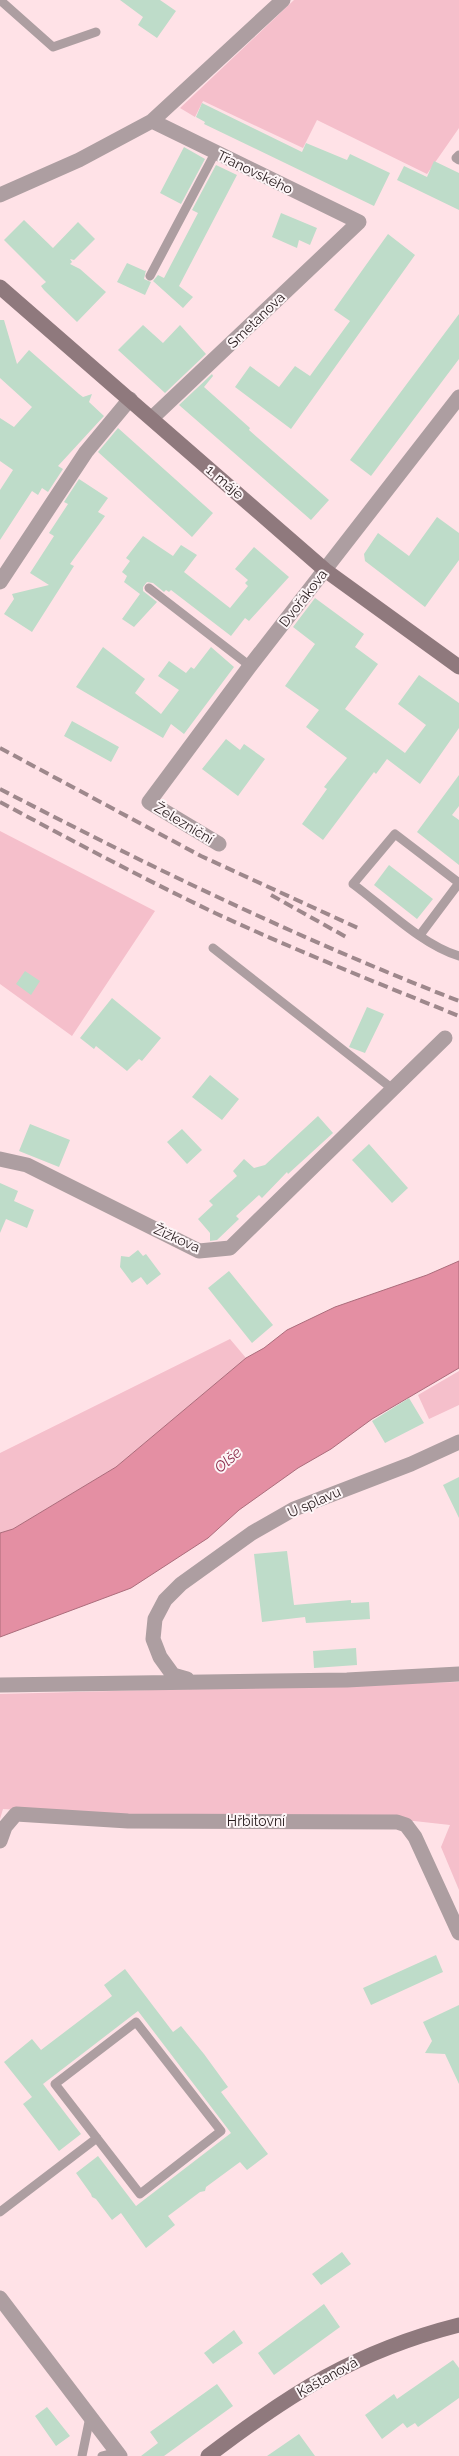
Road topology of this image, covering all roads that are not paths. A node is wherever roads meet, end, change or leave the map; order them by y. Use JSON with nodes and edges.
{"nodes":[{"id":1,"x":0,"y":0,"type":"edge"},
{"id":2,"x":283,"y":0,"type":"edge"},
{"id":3,"x":96,"y":32,"type":"dead end"},
{"id":4,"x":152,"y":121,"type":"junction"},
{"id":5,"x":215,"y":153,"type":"junction"},
{"id":6,"x":459,"y":155,"type":"edge"},
{"id":7,"x":459,"y":160,"type":"edge"},
{"id":8,"x":0,"y":195,"type":"edge"},
{"id":9,"x":359,"y":222,"type":"joint"},
{"id":10,"x":150,"y":276,"type":"dead end"},
{"id":11,"x":0,"y":287,"type":"edge"},
{"id":12,"x":459,"y":397,"type":"edge"},
{"id":13,"x":130,"y":399,"type":"junction"},
{"id":14,"x":152,"y":418,"type":"junction"},
{"id":15,"x":325,"y":570,"type":"junction"},
{"id":16,"x":0,"y":582,"type":"edge"},
{"id":17,"x":149,"y":588,"type":"dead end"},
{"id":18,"x":250,"y":666,"type":"junction"},
{"id":19,"x":459,"y":667,"type":"edge"},
{"id":20,"x":148,"y":802,"type":"joint"},
{"id":21,"x":219,"y":844,"type":"dead end"},
{"id":22,"x":420,"y":935,"type":"junction"},
{"id":23,"x":213,"y":948,"type":"dead end"},
{"id":24,"x":459,"y":956,"type":"edge"},
{"id":25,"x":445,"y":1038,"type":"dead end"},
{"id":26,"x":394,"y":1090,"type":"junction"},
{"id":27,"x":0,"y":1159,"type":"edge"},
{"id":28,"x":459,"y":1442,"type":"edge"},
{"id":29,"x":459,"y":1674,"type":"edge"},
{"id":30,"x":193,"y":1681,"type":"junction"},
{"id":31,"x":0,"y":1685,"type":"edge"},
{"id":32,"x":0,"y":1841,"type":"edge"},
{"id":33,"x":459,"y":1934,"type":"edge"},
{"id":34,"x":97,"y":2138,"type":"junction"},
{"id":35,"x":0,"y":2212,"type":"edge"},
{"id":36,"x":0,"y":2298,"type":"edge"},
{"id":37,"x":459,"y":2325,"type":"edge"},
{"id":38,"x":90,"y":2416,"type":"junction"},
{"id":39,"x":119,"y":2454,"type":"edge"},
{"id":40,"x":82,"y":2456,"type":"edge"},
{"id":41,"x":102,"y":2456,"type":"edge"},
{"id":42,"x":208,"y":2456,"type":"edge"}],
"edges":[{"from":1,"to":3,"type":"lane"},
{"from":2,"to":4,"type":"street"},
{"from":4,"to":5,"type":"street","name":"Třanovského"},
{"from":4,"to":8,"type":"street"},
{"from":5,"to":9,"type":"street","name":"Třanovského"},
{"from":5,"to":10,"type":"lane"},
{"from":6,"to":7,"type":"lane"},
{"from":9,"to":14,"type":"street","name":"Smetanova"},
{"from":11,"to":13,"type":"main road","name":"1. máje"},
{"from":12,"to":15,"type":"street","name":"Dvořákova"},
{"from":13,"to":14,"type":"main road","name":"1. máje"},
{"from":13,"to":16,"type":"street"},
{"from":14,"to":15,"type":"main road","name":"1. máje"},
{"from":15,"to":18,"type":"street","name":"Dvořákova"},
{"from":15,"to":19,"type":"main road","name":"1. máje"},
{"from":17,"to":18,"type":"lane"},
{"from":18,"to":20,"type":"street","name":"Dvořákova"},
{"from":20,"to":21,"type":"street","name":"Železniční"},
{"from":22,"to":22,"type":"lane"},
{"from":22,"to":24,"type":"lane"},
{"from":23,"to":26,"type":"lane"},
{"from":25,"to":26,"type":"street","name":"Žižkova"},
{"from":26,"to":27,"type":"street","name":"Žižkova"},
{"from":28,"to":30,"type":"street","name":"U splavu"},
{"from":29,"to":30,"type":"street"},
{"from":30,"to":31,"type":"street"},
{"from":32,"to":33,"type":"street","name":"Hřbitovní"},
{"from":34,"to":34,"type":"lane"},
{"from":34,"to":35,"type":"lane"},
{"from":36,"to":38,"type":"street"},
{"from":37,"to":42,"type":"main road","name":"Kaštanová"},
{"from":38,"to":39,"type":"street"},
{"from":38,"to":40,"type":"lane"},
{"from":39,"to":41,"type":"lane"}]}
